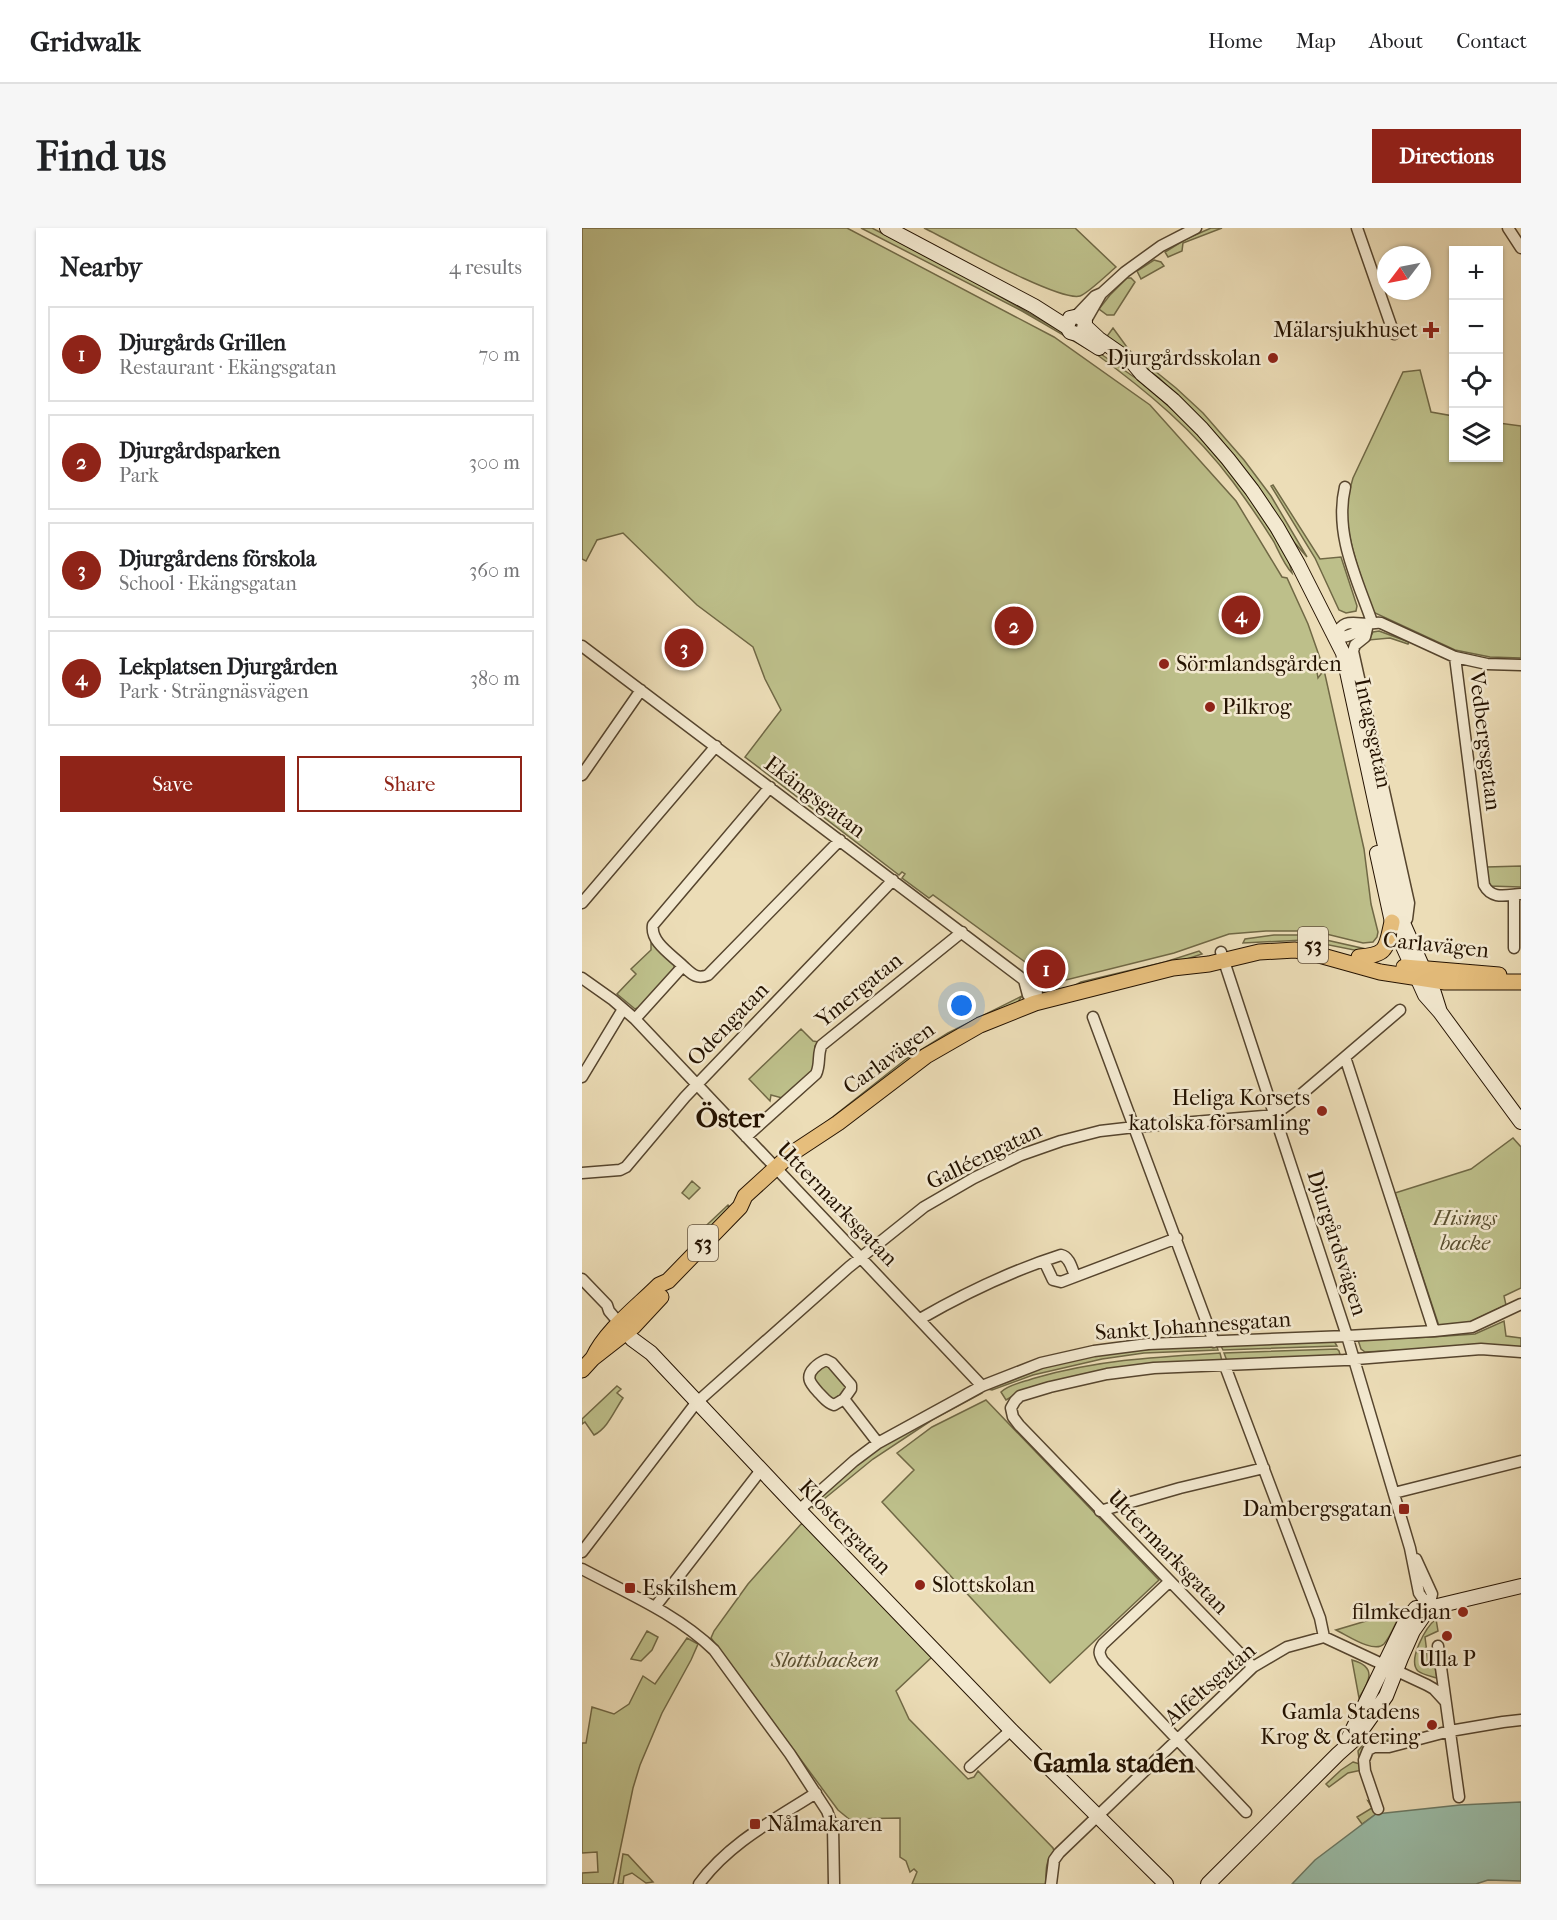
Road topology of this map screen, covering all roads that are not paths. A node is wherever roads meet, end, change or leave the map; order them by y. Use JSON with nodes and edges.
{"nodes":[{"id":1,"x":886,"y":228,"type":"edge"},
{"id":2,"x":1196,"y":228,"type":"edge"},
{"id":3,"x":1357,"y":228,"type":"edge"},
{"id":4,"x":1508,"y":228,"type":"edge"},
{"id":5,"x":1521,"y":248,"type":"edge"},
{"id":6,"x":1077,"y":323,"type":"junction"},
{"id":7,"x":1394,"y":334,"type":"dead end"},
{"id":8,"x":1346,"y":487,"type":"dead end"},
{"id":9,"x":1370,"y":623,"type":"junction"},
{"id":10,"x":1334,"y":637,"type":"junction"},
{"id":11,"x":582,"y":646,"type":"edge"},
{"id":12,"x":1455,"y":657,"type":"junction"},
{"id":13,"x":1521,"y":665,"type":"edge"},
{"id":14,"x":641,"y":690,"type":"junction"},
{"id":15,"x":716,"y":746,"type":"junction"},
{"id":16,"x":582,"y":775,"type":"edge"},
{"id":17,"x":770,"y":787,"type":"junction"},
{"id":18,"x":840,"y":840,"type":"junction"},
{"id":19,"x":893,"y":880,"type":"junction"},
{"id":20,"x":1517,"y":894,"type":"edge"},
{"id":21,"x":582,"y":903,"type":"edge"},
{"id":22,"x":1398,"y":923,"type":"junction"},
{"id":23,"x":962,"y":932,"type":"junction"},
{"id":24,"x":1514,"y":948,"type":"dead end"},
{"id":25,"x":1222,"y":956,"type":"junction"},
{"id":26,"x":1359,"y":957,"type":"junction"},
{"id":27,"x":683,"y":966,"type":"junction"},
{"id":28,"x":1420,"y":973,"type":"junction"},
{"id":29,"x":582,"y":978,"type":"edge"},
{"id":30,"x":1520,"y":982,"type":"edge"},
{"id":31,"x":1035,"y":1003,"type":"junction"},
{"id":32,"x":623,"y":1009,"type":"junction"},
{"id":33,"x":1400,"y":1010,"type":"dead end"},
{"id":34,"x":1094,"y":1017,"type":"dead end"},
{"id":35,"x":635,"y":1019,"type":"junction"},
{"id":36,"x":1345,"y":1057,"type":"junction"},
{"id":37,"x":582,"y":1077,"type":"edge"},
{"id":38,"x":696,"y":1085,"type":"junction"},
{"id":39,"x":1274,"y":1115,"type":"junction"},
{"id":40,"x":1521,"y":1122,"type":"edge"},
{"id":41,"x":1135,"y":1127,"type":"junction"},
{"id":42,"x":746,"y":1137,"type":"junction"},
{"id":43,"x":778,"y":1171,"type":"junction"},
{"id":44,"x":582,"y":1173,"type":"edge"},
{"id":45,"x":1177,"y":1238,"type":"junction"},
{"id":46,"x":860,"y":1258,"type":"junction"},
{"id":47,"x":1044,"y":1261,"type":"junction"},
{"id":48,"x":1075,"y":1276,"type":"junction"},
{"id":49,"x":582,"y":1279,"type":"edge"},
{"id":50,"x":1521,"y":1304,"type":"edge"},
{"id":51,"x":920,"y":1318,"type":"junction"},
{"id":52,"x":627,"y":1325,"type":"junction"},
{"id":53,"x":1434,"y":1331,"type":"junction"},
{"id":54,"x":1347,"y":1336,"type":"junction"},
{"id":55,"x":1214,"y":1341,"type":"junction"},
{"id":56,"x":1521,"y":1352,"type":"edge"},
{"id":57,"x":1353,"y":1359,"type":"junction"},
{"id":58,"x":1224,"y":1366,"type":"junction"},
{"id":59,"x":582,"y":1370,"type":"edge"},
{"id":60,"x":982,"y":1386,"type":"junction"},
{"id":61,"x":844,"y":1399,"type":"dead end"},
{"id":62,"x":696,"y":1403,"type":"junction"},
{"id":63,"x":878,"y":1443,"type":"junction"},
{"id":64,"x":1521,"y":1461,"type":"edge"},
{"id":65,"x":1264,"y":1468,"type":"junction"},
{"id":66,"x":761,"y":1470,"type":"junction"},
{"id":67,"x":1394,"y":1493,"type":"junction"},
{"id":68,"x":799,"y":1510,"type":"junction"},
{"id":69,"x":1100,"y":1510,"type":"junction"},
{"id":70,"x":582,"y":1552,"type":"edge"},
{"id":71,"x":582,"y":1569,"type":"edge"},
{"id":72,"x":1169,"y":1582,"type":"junction"},
{"id":73,"x":1521,"y":1586,"type":"edge"},
{"id":74,"x":655,"y":1607,"type":"junction"},
{"id":75,"x":1429,"y":1608,"type":"junction"},
{"id":76,"x":1324,"y":1637,"type":"junction"},
{"id":77,"x":1438,"y":1646,"type":"dead end"},
{"id":78,"x":1253,"y":1667,"type":"junction"},
{"id":79,"x":1390,"y":1667,"type":"junction"},
{"id":80,"x":1445,"y":1701,"type":"junction"},
{"id":81,"x":1521,"y":1720,"type":"edge"},
{"id":82,"x":1011,"y":1730,"type":"junction"},
{"id":83,"x":1450,"y":1731,"type":"junction"},
{"id":84,"x":1177,"y":1739,"type":"junction"},
{"id":85,"x":970,"y":1767,"type":"dead end"},
{"id":86,"x":816,"y":1793,"type":"junction"},
{"id":87,"x":1460,"y":1797,"type":"dead end"},
{"id":88,"x":1378,"y":1809,"type":"dead end"},
{"id":89,"x":1246,"y":1812,"type":"dead end"},
{"id":90,"x":1098,"y":1817,"type":"junction"},
{"id":91,"x":1166,"y":1883,"type":"edge"},
{"id":92,"x":699,"y":1884,"type":"edge"},
{"id":93,"x":834,"y":1884,"type":"edge"},
{"id":94,"x":1051,"y":1884,"type":"edge"},
{"id":95,"x":1208,"y":1884,"type":"edge"}],
"edges":[{"from":1,"to":6,"type":"street"},
{"from":2,"to":6,"type":"street"},
{"from":3,"to":7,"type":"street"},
{"from":4,"to":5,"type":"street"},
{"from":6,"to":10,"type":"street"},
{"from":8,"to":9,"type":"street"},
{"from":9,"to":10,"type":"street"},
{"from":9,"to":12,"type":"street"},
{"from":9,"to":22,"type":"street","name":"Intagsgatan"},
{"from":10,"to":22,"type":"street","name":"Intagsgatan"},
{"from":11,"to":14,"type":"street","name":"Ekängsgatan"},
{"from":12,"to":13,"type":"street"},
{"from":12,"to":20,"type":"street","name":"Vedbergsgatan"},
{"from":14,"to":15,"type":"street","name":"Ekängsgatan"},
{"from":14,"to":16,"type":"street"},
{"from":15,"to":17,"type":"street","name":"Ekängsgatan"},
{"from":15,"to":21,"type":"street"},
{"from":17,"to":18,"type":"street","name":"Ekängsgatan"},
{"from":17,"to":27,"type":"street"},
{"from":18,"to":19,"type":"street","name":"Ekängsgatan"},
{"from":18,"to":27,"type":"street"},
{"from":19,"to":23,"type":"street","name":"Ekängsgatan"},
{"from":19,"to":38,"type":"street","name":"Odengatan"},
{"from":20,"to":24,"type":"street","name":"Vedbergsgatan"},
{"from":22,"to":26,"type":"main road"},
{"from":22,"to":28,"type":"street","name":"Intagsgatan"},
{"from":23,"to":31,"type":"street","name":"Ekängsgatan"},
{"from":23,"to":42,"type":"street","name":"Ymergatan"},
{"from":25,"to":26,"type":"main road","name":"Carlavägen","number":"53"},
{"from":25,"to":28,"type":"main road","name":"Carlavägen","number":"53"},
{"from":25,"to":31,"type":"main road","name":"Carlavägen","number":"53"},
{"from":25,"to":39,"type":"street","name":"Djurgårdsvägen"},
{"from":26,"to":28,"type":"main road","name":"Carlavägen","number":"53"},
{"from":27,"to":35,"type":"street"},
{"from":28,"to":30,"type":"main road","name":"Carlavägen","number":"53"},
{"from":28,"to":40,"type":"street","name":"Intagsgatan"},
{"from":29,"to":32,"type":"street","name":"Uttermarksgatan"},
{"from":31,"to":43,"type":"main road","name":"Carlavägen","number":"53"},
{"from":32,"to":35,"type":"street","name":"Uttermarksgatan"},
{"from":32,"to":37,"type":"street"},
{"from":33,"to":36,"type":"street"},
{"from":34,"to":41,"type":"street"},
{"from":35,"to":38,"type":"street","name":"Uttermarksgatan"},
{"from":36,"to":39,"type":"street"},
{"from":36,"to":53,"type":"street"},
{"from":38,"to":42,"type":"street","name":"Uttermarksgatan"},
{"from":38,"to":44,"type":"street","name":"Odengatan"},
{"from":39,"to":41,"type":"street","name":"Galléengatan"},
{"from":39,"to":54,"type":"street","name":"Djurgårdsvägen"},
{"from":41,"to":45,"type":"street"},
{"from":41,"to":46,"type":"street","name":"Galléengatan"},
{"from":42,"to":43,"type":"street","name":"Uttermarksgatan"},
{"from":43,"to":46,"type":"street","name":"Uttermarksgatan"},
{"from":43,"to":52,"type":"main road","name":"Carlavägen","number":"53"},
{"from":45,"to":48,"type":"street"},
{"from":45,"to":55,"type":"street"},
{"from":46,"to":51,"type":"street","name":"Uttermarksgatan"},
{"from":46,"to":62,"type":"street","name":"Galléengatan"},
{"from":47,"to":48,"type":"street"},
{"from":47,"to":48,"type":"street"},
{"from":47,"to":51,"type":"street"},
{"from":49,"to":52,"type":"street","name":"Klostergatan"},
{"from":50,"to":53,"type":"street","name":"Sankt Johannesgatan"},
{"from":51,"to":60,"type":"street","name":"Uttermarksgatan"},
{"from":52,"to":59,"type":"main road","name":"Carlavägen","number":"53"},
{"from":52,"to":62,"type":"street","name":"Klostergatan"},
{"from":53,"to":54,"type":"street","name":"Sankt Johannesgatan"},
{"from":54,"to":55,"type":"street","name":"Sankt Johannesgatan"},
{"from":54,"to":57,"type":"street","name":"Djurgårdsvägen"},
{"from":55,"to":60,"type":"street","name":"Sankt Johannesgatan"},
{"from":56,"to":57,"type":"street"},
{"from":57,"to":58,"type":"street"},
{"from":57,"to":67,"type":"street","name":"Djurgårdsvägen"},
{"from":58,"to":65,"type":"street"},
{"from":58,"to":69,"type":"street","name":"Uttermarksgatan"},
{"from":60,"to":63,"type":"street","name":"Sankt Johannesgatan"},
{"from":61,"to":63,"type":"street"},
{"from":62,"to":66,"type":"street","name":"Klostergatan"},
{"from":62,"to":70,"type":"street","name":"Galléengatan"},
{"from":63,"to":68,"type":"street","name":"Sankt Johannesgatan"},
{"from":64,"to":67,"type":"street"},
{"from":65,"to":69,"type":"street"},
{"from":65,"to":76,"type":"street"},
{"from":66,"to":68,"type":"street","name":"Klostergatan"},
{"from":66,"to":74,"type":"street"},
{"from":67,"to":75,"type":"street","name":"Djurgårdsvägen"},
{"from":68,"to":82,"type":"street","name":"Klostergatan"},
{"from":69,"to":72,"type":"street","name":"Uttermarksgatan"},
{"from":71,"to":74,"type":"street"},
{"from":72,"to":78,"type":"street","name":"Uttermarksgatan"},
{"from":72,"to":84,"type":"street"},
{"from":73,"to":75,"type":"street"},
{"from":74,"to":86,"type":"street"},
{"from":75,"to":79,"type":"street"},
{"from":76,"to":78,"type":"street","name":"Alfeltsgatan"},
{"from":76,"to":79,"type":"street"},
{"from":77,"to":80,"type":"street"},
{"from":78,"to":84,"type":"street","name":"Alfeltsgatan"},
{"from":79,"to":80,"type":"street"},
{"from":79,"to":95,"type":"street"},
{"from":80,"to":83,"type":"street"},
{"from":81,"to":83,"type":"street"},
{"from":82,"to":85,"type":"street"},
{"from":82,"to":90,"type":"street","name":"Klostergatan"},
{"from":83,"to":87,"type":"street"},
{"from":83,"to":88,"type":"street"},
{"from":84,"to":89,"type":"street"},
{"from":84,"to":90,"type":"street","name":"Alfeltsgatan"},
{"from":86,"to":92,"type":"street"},
{"from":86,"to":93,"type":"street"},
{"from":90,"to":91,"type":"street","name":"Klostergatan"},
{"from":90,"to":94,"type":"street","name":"Alfeltsgatan"}]}
